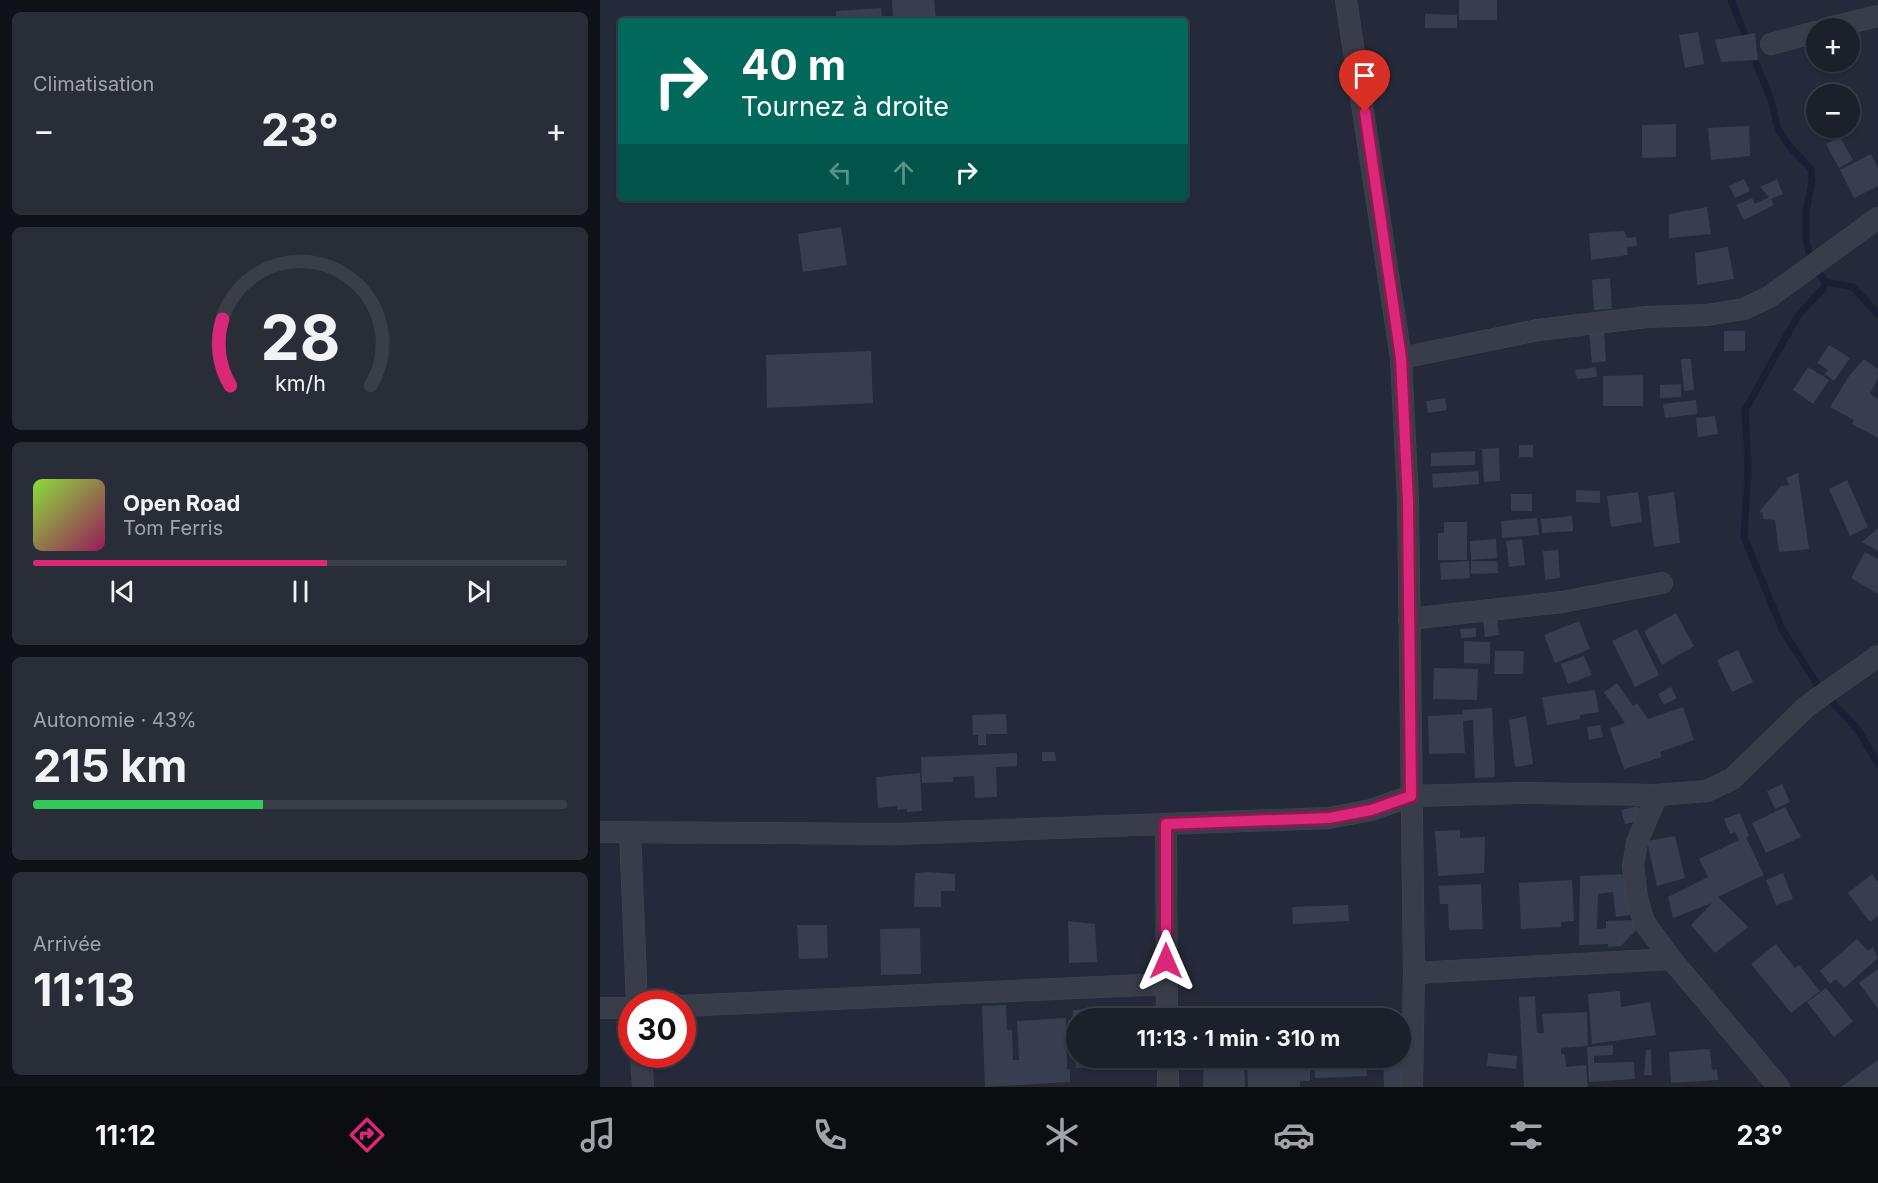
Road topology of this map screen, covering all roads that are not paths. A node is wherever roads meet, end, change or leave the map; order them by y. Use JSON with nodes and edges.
{"nodes":[{"id":1,"x":1346,"y":0,"type":"edge"},
{"id":2,"x":1878,"y":16,"type":"edge"},
{"id":3,"x":1860,"y":20,"type":"edge"},
{"id":4,"x":1806,"y":35,"type":"edge"},
{"id":5,"x":1771,"y":44,"type":"dead end"},
{"id":6,"x":1878,"y":218,"type":"edge"},
{"id":7,"x":1401,"y":358,"type":"junction"},
{"id":8,"x":1662,"y":583,"type":"dead end"},
{"id":9,"x":1409,"y":620,"type":"junction"},
{"id":10,"x":1878,"y":656,"type":"edge"},
{"id":11,"x":1657,"y":795,"type":"junction"},
{"id":12,"x":1411,"y":796,"type":"junction"},
{"id":13,"x":1166,"y":824,"type":"junction"},
{"id":14,"x":600,"y":832,"type":"edge"},
{"id":15,"x":630,"y":832,"type":"junction"},
{"id":16,"x":1671,"y":958,"type":"junction"},
{"id":17,"x":1414,"y":973,"type":"junction"},
{"id":18,"x":1166,"y":984,"type":"junction"},
{"id":19,"x":636,"y":990,"type":"edge"},
{"id":20,"x":696,"y":1005,"type":"edge"},
{"id":21,"x":600,"y":1008,"type":"edge"},
{"id":22,"x":618,"y":1008,"type":"edge"},
{"id":23,"x":1167,"y":1008,"type":"edge"},
{"id":24,"x":641,"y":1068,"type":"edge"},
{"id":25,"x":1168,"y":1068,"type":"edge"},
{"id":26,"x":643,"y":1087,"type":"edge"},
{"id":27,"x":1168,"y":1087,"type":"edge"},
{"id":28,"x":1412,"y":1087,"type":"edge"},
{"id":29,"x":1779,"y":1087,"type":"edge"}],
"edges":[{"from":1,"to":7,"type":"street"},
{"from":2,"to":3,"type":"street"},
{"from":4,"to":5,"type":"street"},
{"from":6,"to":7,"type":"street"},
{"from":7,"to":9,"type":"street"},
{"from":8,"to":9,"type":"street"},
{"from":9,"to":12,"type":"street"},
{"from":10,"to":11,"type":"street"},
{"from":11,"to":12,"type":"street"},
{"from":11,"to":16,"type":"street"},
{"from":12,"to":13,"type":"street"},
{"from":12,"to":17,"type":"street"},
{"from":13,"to":15,"type":"street"},
{"from":13,"to":18,"type":"street"},
{"from":14,"to":15,"type":"street"},
{"from":15,"to":19,"type":"street"},
{"from":16,"to":17,"type":"street"},
{"from":16,"to":29,"type":"street"},
{"from":17,"to":28,"type":"street"},
{"from":18,"to":20,"type":"street"},
{"from":18,"to":23,"type":"street"},
{"from":21,"to":22,"type":"street"},
{"from":24,"to":26,"type":"street"},
{"from":25,"to":27,"type":"street"}]}
